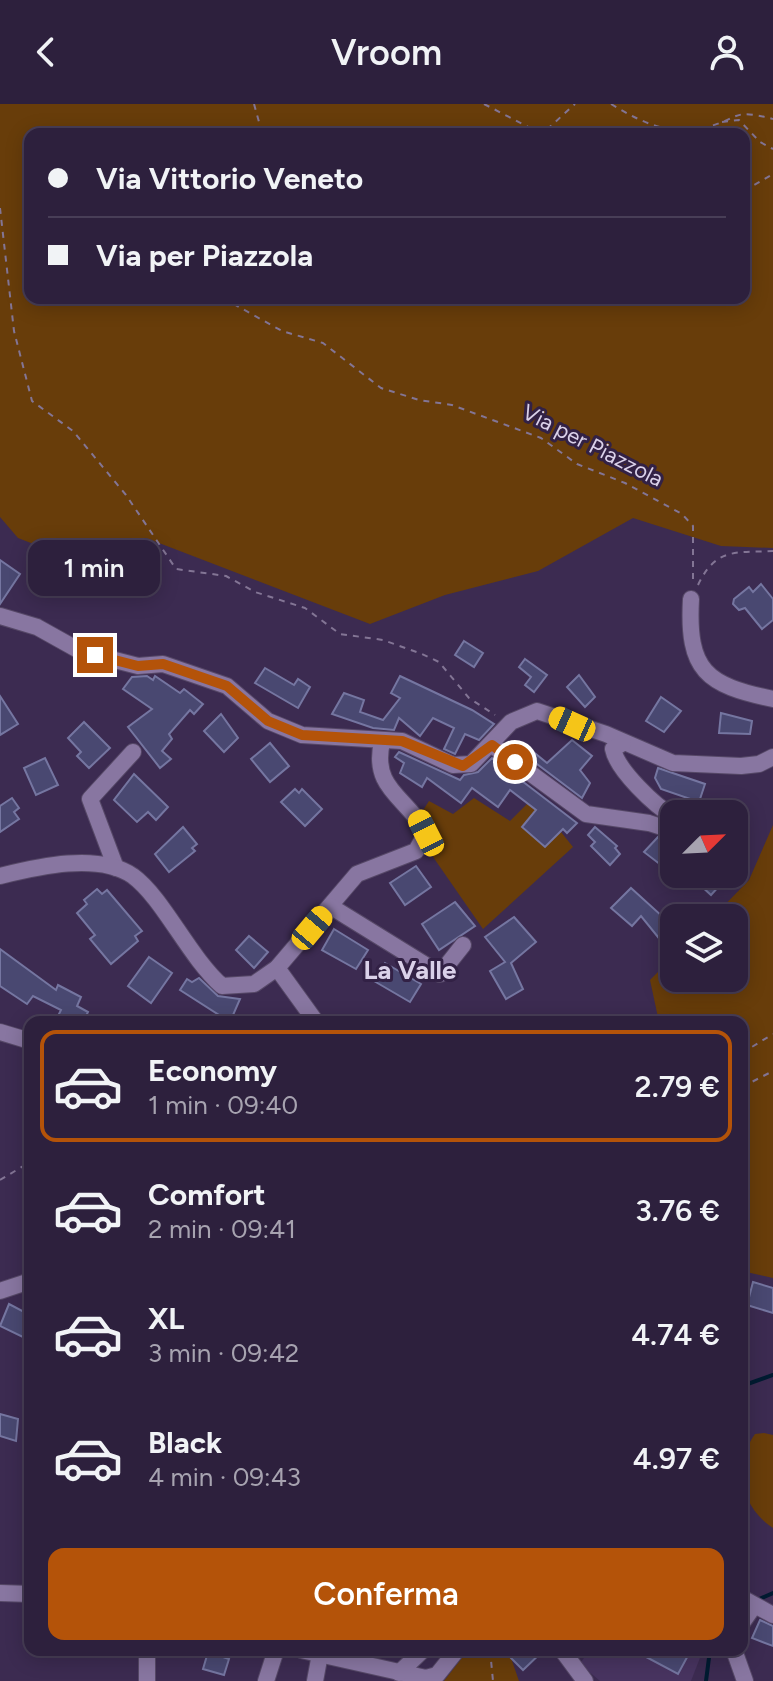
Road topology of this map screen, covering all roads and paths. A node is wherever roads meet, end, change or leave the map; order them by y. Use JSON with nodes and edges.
{"nodes":[{"id":1,"x":254,"y":104,"type":"edge"},
{"id":2,"x":484,"y":104,"type":"edge"},
{"id":3,"x":575,"y":104,"type":"edge"},
{"id":4,"x":611,"y":104,"type":"edge"},
{"id":5,"x":773,"y":119,"type":"edge"},
{"id":6,"x":717,"y":124,"type":"junction"},
{"id":7,"x":257,"y":128,"type":"edge"},
{"id":8,"x":530,"y":128,"type":"edge"},
{"id":9,"x":549,"y":128,"type":"edge"},
{"id":10,"x":661,"y":128,"type":"edge"},
{"id":11,"x":700,"y":128,"type":"edge"},
{"id":12,"x":747,"y":128,"type":"edge"},
{"id":13,"x":750,"y":132,"type":"edge"},
{"id":14,"x":773,"y":149,"type":"edge"},
{"id":15,"x":773,"y":174,"type":"edge"},
{"id":16,"x":750,"y":187,"type":"edge"},
{"id":17,"x":0,"y":208,"type":"edge"},
{"id":18,"x":234,"y":304,"type":"edge"},
{"id":19,"x":773,"y":551,"type":"edge"},
{"id":20,"x":691,"y":599,"type":"junction"},
{"id":21,"x":0,"y":603,"type":"edge"},
{"id":22,"x":0,"y":616,"type":"edge"},
{"id":23,"x":37,"y":627,"type":"junction"},
{"id":24,"x":773,"y":699,"type":"edge"},
{"id":25,"x":511,"y":722,"type":"junction"},
{"id":26,"x":382,"y":742,"type":"junction"},
{"id":27,"x":623,"y":743,"type":"junction"},
{"id":28,"x":492,"y":745,"type":"junction"},
{"id":29,"x":133,"y":752,"type":"dead end"},
{"id":30,"x":773,"y":757,"type":"edge"},
{"id":31,"x":660,"y":807,"type":"edge"},
{"id":32,"x":660,"y":827,"type":"edge"},
{"id":33,"x":116,"y":868,"type":"junction"},
{"id":34,"x":0,"y":876,"type":"edge"},
{"id":35,"x":330,"y":906,"type":"junction"},
{"id":36,"x":463,"y":945,"type":"dead end"},
{"id":37,"x":277,"y":968,"type":"junction"},
{"id":38,"x":312,"y":1016,"type":"edge"},
{"id":39,"x":0,"y":1032,"type":"edge"},
{"id":40,"x":773,"y":1034,"type":"edge"},
{"id":41,"x":24,"y":1039,"type":"edge"},
{"id":42,"x":748,"y":1049,"type":"edge"},
{"id":43,"x":773,"y":1071,"type":"edge"},
{"id":44,"x":748,"y":1084,"type":"edge"},
{"id":45,"x":24,"y":1164,"type":"edge"},
{"id":46,"x":0,"y":1180,"type":"edge"},
{"id":47,"x":24,"y":1283,"type":"edge"},
{"id":48,"x":0,"y":1291,"type":"edge"},
{"id":49,"x":0,"y":1593,"type":"edge"},
{"id":50,"x":24,"y":1594,"type":"edge"},
{"id":51,"x":748,"y":1602,"type":"edge"},
{"id":52,"x":773,"y":1615,"type":"edge"},
{"id":53,"x":147,"y":1656,"type":"edge"},
{"id":54,"x":274,"y":1656,"type":"edge"},
{"id":55,"x":320,"y":1656,"type":"edge"},
{"id":56,"x":417,"y":1656,"type":"edge"},
{"id":57,"x":453,"y":1656,"type":"edge"},
{"id":58,"x":491,"y":1656,"type":"edge"},
{"id":59,"x":566,"y":1656,"type":"edge"},
{"id":60,"x":736,"y":1656,"type":"edge"},
{"id":61,"x":362,"y":1657,"type":"edge"},
{"id":62,"x":399,"y":1673,"type":"junction"},
{"id":63,"x":147,"y":1681,"type":"edge"},
{"id":64,"x":266,"y":1681,"type":"edge"},
{"id":65,"x":315,"y":1681,"type":"edge"},
{"id":66,"x":493,"y":1681,"type":"edge"},
{"id":67,"x":585,"y":1681,"type":"edge"},
{"id":68,"x":745,"y":1681,"type":"edge"}],
"edges":[{"from":1,"to":7,"type":"path"},
{"from":2,"to":8,"type":"path"},
{"from":3,"to":9,"type":"path"},
{"from":4,"to":10,"type":"path"},
{"from":5,"to":6,"type":"path"},
{"from":6,"to":11,"type":"path"},
{"from":6,"to":12,"type":"path"},
{"from":13,"to":14,"type":"path"},
{"from":15,"to":16,"type":"path"},
{"from":17,"to":25,"type":"path"},
{"from":18,"to":20,"type":"path","name":"Via per Piazzola"},
{"from":19,"to":20,"type":"path"},
{"from":20,"to":24,"type":"street"},
{"from":21,"to":23,"type":"street"},
{"from":22,"to":23,"type":"street"},
{"from":23,"to":26,"type":"street"},
{"from":25,"to":27,"type":"street"},
{"from":25,"to":28,"type":"street"},
{"from":26,"to":28,"type":"street"},
{"from":26,"to":35,"type":"street"},
{"from":27,"to":30,"type":"street"},
{"from":27,"to":31,"type":"street"},
{"from":28,"to":32,"type":"street"},
{"from":29,"to":33,"type":"street"},
{"from":33,"to":34,"type":"street"},
{"from":33,"to":37,"type":"street"},
{"from":35,"to":36,"type":"street"},
{"from":35,"to":37,"type":"street"},
{"from":37,"to":38,"type":"street"},
{"from":39,"to":41,"type":"street"},
{"from":40,"to":42,"type":"path"},
{"from":43,"to":44,"type":"path"},
{"from":45,"to":46,"type":"path"},
{"from":47,"to":48,"type":"street"},
{"from":49,"to":50,"type":"street"},
{"from":51,"to":52,"type":"street"},
{"from":53,"to":63,"type":"street"},
{"from":54,"to":64,"type":"street"},
{"from":55,"to":65,"type":"street"},
{"from":56,"to":62,"type":"street"},
{"from":57,"to":62,"type":"street"},
{"from":58,"to":66,"type":"path"},
{"from":59,"to":67,"type":"street"},
{"from":60,"to":68,"type":"street"},
{"from":61,"to":62,"type":"street"}]}
